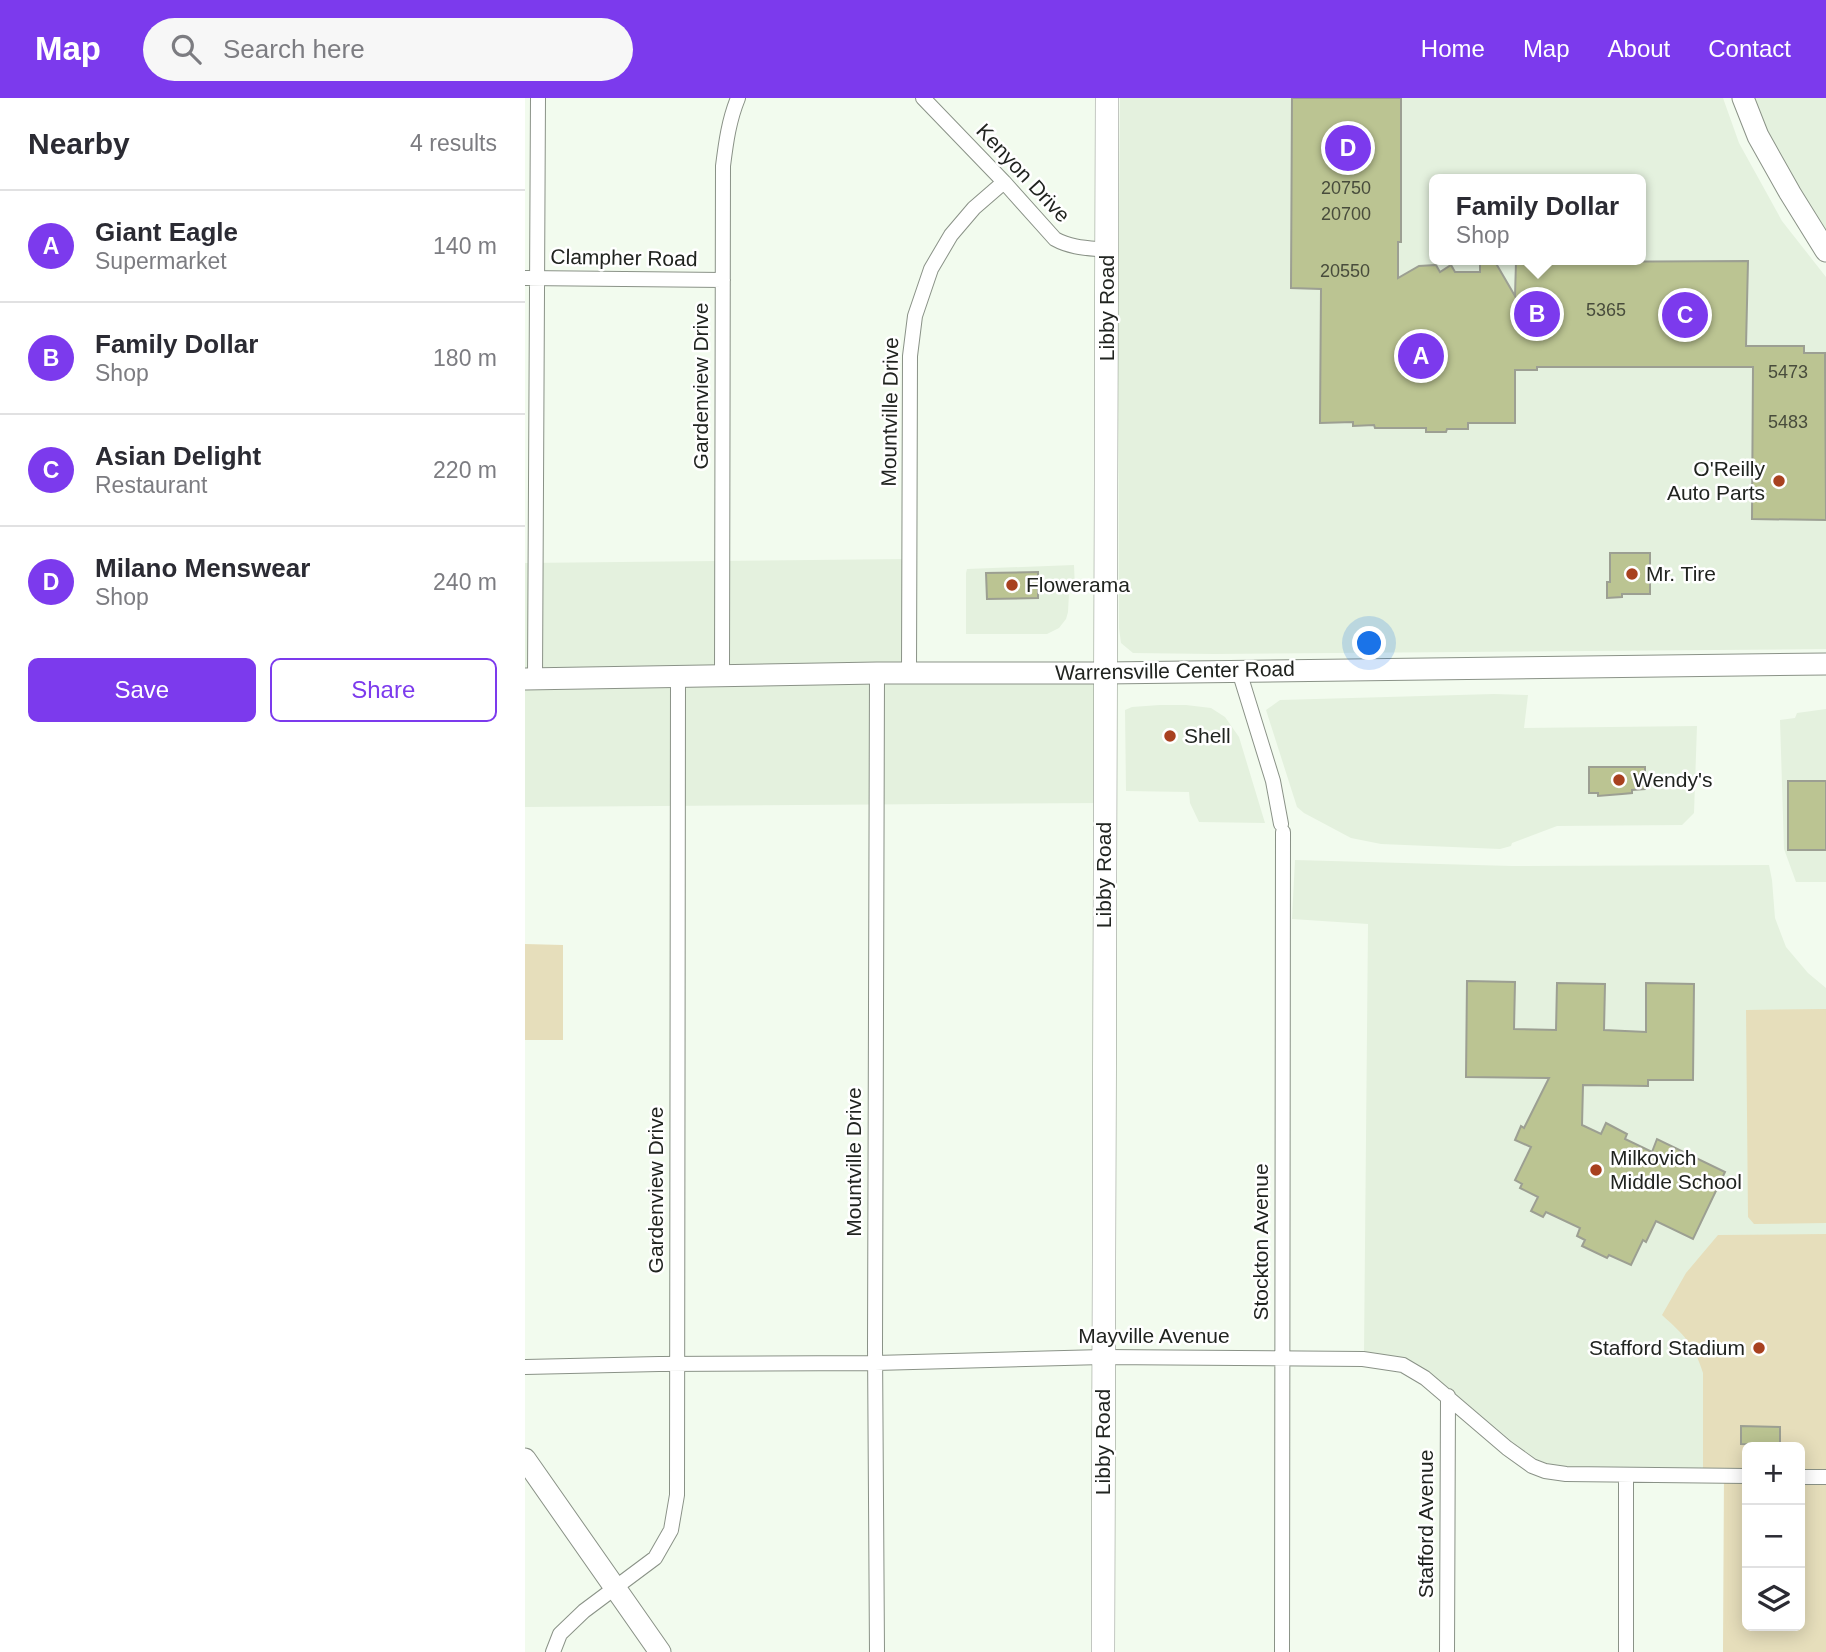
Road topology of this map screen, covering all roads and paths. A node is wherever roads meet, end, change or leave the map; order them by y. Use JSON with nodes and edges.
{"nodes":[{"id":1,"x":538,"y":98,"type":"edge"},
{"id":2,"x":738,"y":98,"type":"edge"},
{"id":3,"x":923,"y":98,"type":"edge"},
{"id":4,"x":1107,"y":98,"type":"edge"},
{"id":5,"x":1743,"y":98,"type":"edge"},
{"id":6,"x":1004,"y":182,"type":"junction"},
{"id":7,"x":1107,"y":250,"type":"junction"},
{"id":8,"x":1826,"y":251,"type":"edge"},
{"id":9,"x":531,"y":278,"type":"edge"},
{"id":10,"x":723,"y":280,"type":"junction"},
{"id":11,"x":1826,"y":664,"type":"edge"},
{"id":12,"x":1239,"y":671,"type":"junction"},
{"id":13,"x":877,"y":673,"type":"junction"},
{"id":14,"x":909,"y":673,"type":"junction"},
{"id":15,"x":1104,"y":673,"type":"junction"},
{"id":16,"x":678,"y":676,"type":"junction"},
{"id":17,"x":722,"y":676,"type":"junction"},
{"id":18,"x":530,"y":678,"type":"edge"},
{"id":19,"x":1103,"y":1357,"type":"junction"},
{"id":20,"x":1282,"y":1357,"type":"junction"},
{"id":21,"x":875,"y":1363,"type":"junction"},
{"id":22,"x":677,"y":1364,"type":"junction"},
{"id":23,"x":525,"y":1367,"type":"edge"},
{"id":24,"x":1448,"y":1396,"type":"junction"},
{"id":25,"x":525,"y":1459,"type":"edge"},
{"id":26,"x":1626,"y":1475,"type":"junction"},
{"id":27,"x":1742,"y":1476,"type":"edge"},
{"id":28,"x":1805,"y":1477,"type":"edge"},
{"id":29,"x":1826,"y":1477,"type":"edge"},
{"id":30,"x":616,"y":1587,"type":"junction"},
{"id":31,"x":553,"y":1652,"type":"edge"},
{"id":32,"x":660,"y":1652,"type":"edge"},
{"id":33,"x":877,"y":1652,"type":"edge"},
{"id":34,"x":1103,"y":1652,"type":"edge"},
{"id":35,"x":1282,"y":1652,"type":"edge"},
{"id":36,"x":1447,"y":1652,"type":"edge"},
{"id":37,"x":1626,"y":1652,"type":"edge"}],
"edges":[{"from":1,"to":9,"type":"street"},
{"from":2,"to":10,"type":"street","name":"Gardenview Drive"},
{"from":3,"to":6,"type":"street","name":"Kenyon Drive"},
{"from":4,"to":7,"type":"main road","name":"Libby Road"},
{"from":5,"to":8,"type":"main road"},
{"from":6,"to":7,"type":"street","name":"Kenyon Drive"},
{"from":6,"to":14,"type":"street","name":"Mountville Drive"},
{"from":7,"to":15,"type":"main road","name":"Libby Road"},
{"from":9,"to":10,"type":"street","name":"Clampher Road"},
{"from":9,"to":18,"type":"street"},
{"from":10,"to":17,"type":"street","name":"Gardenview Drive"},
{"from":11,"to":12,"type":"main road","name":"Warrensville Center Road"},
{"from":12,"to":15,"type":"main road","name":"Warrensville Center Road"},
{"from":12,"to":20,"type":"street","name":"Stockton Avenue"},
{"from":13,"to":14,"type":"main road","name":"Warrensville Center Road"},
{"from":13,"to":17,"type":"main road","name":"Warrensville Center Road"},
{"from":13,"to":21,"type":"street","name":"Mountville Drive"},
{"from":14,"to":15,"type":"main road","name":"Warrensville Center Road"},
{"from":15,"to":19,"type":"main road","name":"Libby Road"},
{"from":16,"to":17,"type":"main road","name":"Warrensville Center Road"},
{"from":16,"to":18,"type":"main road","name":"Warrensville Center Road"},
{"from":16,"to":22,"type":"street","name":"Gardenview Drive"},
{"from":19,"to":20,"type":"street","name":"Mayville Avenue"},
{"from":19,"to":21,"type":"street","name":"Mayville Avenue"},
{"from":19,"to":34,"type":"main road","name":"Libby Road"},
{"from":20,"to":24,"type":"street","name":"Mayville Avenue"},
{"from":20,"to":35,"type":"street","name":"Stockton Avenue"},
{"from":21,"to":22,"type":"street","name":"Mayville Avenue"},
{"from":21,"to":33,"type":"street","name":"Mountville Drive"},
{"from":22,"to":23,"type":"street","name":"Mayville Avenue"},
{"from":22,"to":30,"type":"street","name":"Gardenview Drive"},
{"from":24,"to":26,"type":"street","name":"Mayville Avenue"},
{"from":24,"to":36,"type":"street","name":"Stafford Avenue"},
{"from":25,"to":30,"type":"main road"},
{"from":26,"to":27,"type":"street","name":"Mayville Avenue"},
{"from":26,"to":37,"type":"street"},
{"from":28,"to":29,"type":"street"},
{"from":30,"to":31,"type":"street","name":"Gardenview Drive"},
{"from":30,"to":32,"type":"main road"}]}
